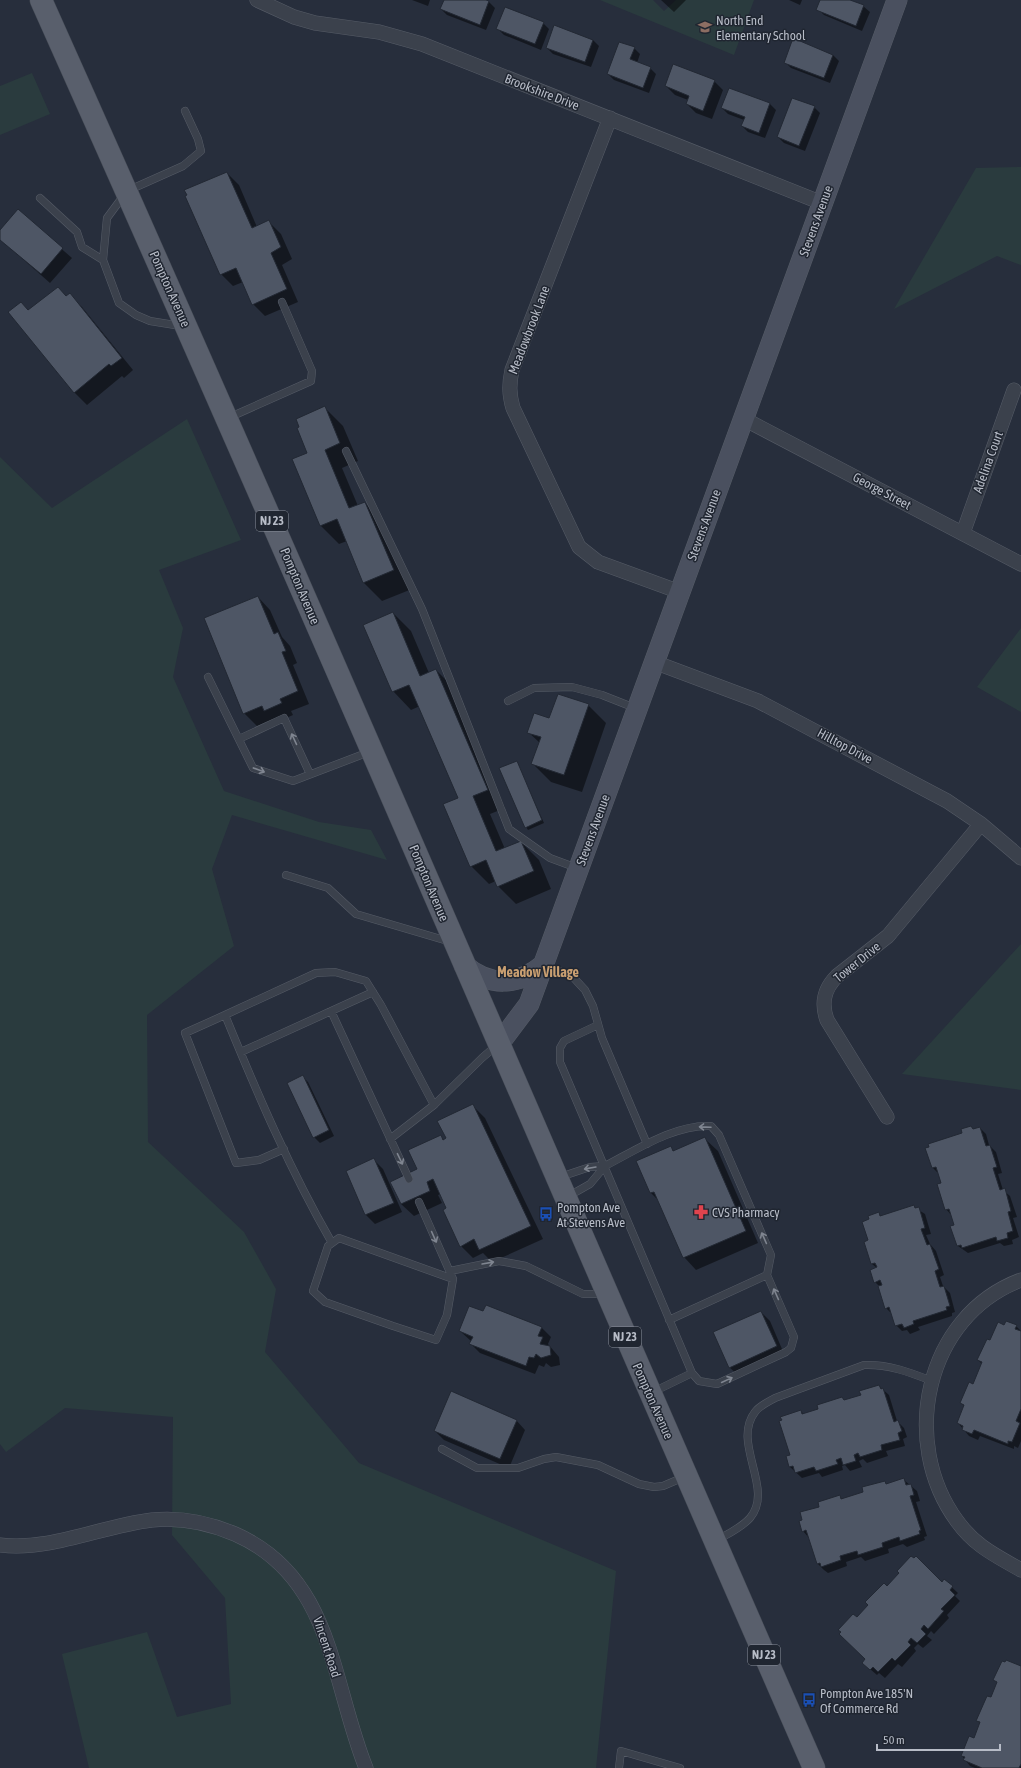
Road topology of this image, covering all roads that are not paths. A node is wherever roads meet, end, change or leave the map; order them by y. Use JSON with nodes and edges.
{"nodes":[{"id":1,"x":41,"y":0,"type":"edge"},
{"id":2,"x":257,"y":0,"type":"edge"},
{"id":3,"x":897,"y":0,"type":"edge"},
{"id":4,"x":185,"y":111,"type":"dead end"},
{"id":5,"x":610,"y":118,"type":"junction"},
{"id":6,"x":127,"y":191,"type":"junction"},
{"id":7,"x":40,"y":198,"type":"dead end"},
{"id":8,"x":822,"y":203,"type":"junction"},
{"id":9,"x":103,"y":260,"type":"junction"},
{"id":10,"x":282,"y":302,"type":"dead end"},
{"id":11,"x":188,"y":327,"type":"junction"},
{"id":12,"x":1014,"y":390,"type":"dead end"},
{"id":13,"x":228,"y":418,"type":"junction"},
{"id":14,"x":744,"y":419,"type":"junction"},
{"id":15,"x":346,"y":451,"type":"dead end"},
{"id":16,"x":963,"y":533,"type":"junction"},
{"id":17,"x":1021,"y":564,"type":"edge"},
{"id":18,"x":680,"y":592,"type":"junction"},
{"id":19,"x":654,"y":662,"type":"junction"},
{"id":20,"x":208,"y":676,"type":"dead end"},
{"id":21,"x":508,"y":701,"type":"dead end"},
{"id":22,"x":637,"y":709,"type":"junction"},
{"id":23,"x":239,"y":739,"type":"junction"},
{"id":24,"x":371,"y":751,"type":"junction"},
{"id":25,"x":310,"y":774,"type":"junction"},
{"id":26,"x":981,"y":824,"type":"junction"},
{"id":27,"x":1021,"y":858,"type":"edge"},
{"id":28,"x":579,"y":868,"type":"junction"},
{"id":29,"x":286,"y":875,"type":"dead end"},
{"id":30,"x":455,"y":943,"type":"junction"},
{"id":31,"x":464,"y":965,"type":"junction"},
{"id":32,"x":543,"y":965,"type":"junction"},
{"id":33,"x":373,"y":992,"type":"junction"},
{"id":34,"x":331,"y":1011,"type":"junction"},
{"id":35,"x":225,"y":1015,"type":"junction"},
{"id":36,"x":598,"y":1025,"type":"junction"},
{"id":37,"x":499,"y":1044,"type":"junction"},
{"id":38,"x":241,"y":1052,"type":"junction"},
{"id":39,"x":434,"y":1105,"type":"junction"},
{"id":40,"x":887,"y":1117,"type":"dead end"},
{"id":41,"x":390,"y":1139,"type":"junction"},
{"id":42,"x":647,"y":1144,"type":"junction"},
{"id":43,"x":284,"y":1149,"type":"junction"},
{"id":44,"x":605,"y":1166,"type":"junction"},
{"id":45,"x":409,"y":1179,"type":"dead end"},
{"id":46,"x":561,"y":1188,"type":"junction"},
{"id":47,"x":419,"y":1202,"type":"dead end"},
{"id":48,"x":332,"y":1242,"type":"junction"},
{"id":49,"x":450,"y":1271,"type":"junction"},
{"id":50,"x":767,"y":1275,"type":"junction"},
{"id":51,"x":453,"y":1279,"type":"junction"},
{"id":52,"x":1021,"y":1280,"type":"edge"},
{"id":53,"x":606,"y":1294,"type":"junction"},
{"id":54,"x":669,"y":1320,"type":"junction"},
{"id":55,"x":692,"y":1373,"type":"junction"},
{"id":56,"x":932,"y":1381,"type":"junction"},
{"id":57,"x":650,"y":1394,"type":"junction"},
{"id":58,"x":442,"y":1449,"type":"dead end"},
{"id":59,"x":686,"y":1476,"type":"junction"},
{"id":60,"x":715,"y":1542,"type":"junction"},
{"id":61,"x":0,"y":1545,"type":"edge"},
{"id":62,"x":1021,"y":1570,"type":"edge"},
{"id":63,"x":658,"y":1766,"type":"edge"},
{"id":64,"x":366,"y":1768,"type":"edge"},
{"id":65,"x":619,"y":1768,"type":"edge"},
{"id":66,"x":680,"y":1768,"type":"edge"},
{"id":67,"x":814,"y":1768,"type":"edge"}],
"edges":[{"from":1,"to":6,"type":"main road","name":"Pompton Avenue","number":"NJ 23"},
{"from":2,"to":5,"type":"street","name":"Brookshire Drive"},
{"from":3,"to":8,"type":"main road","name":"Stevens Avenue"},
{"from":4,"to":6,"type":"lane"},
{"from":5,"to":8,"type":"street","name":"Brookshire Drive"},
{"from":5,"to":18,"type":"street","name":"Meadowbrook Lane"},
{"from":6,"to":9,"type":"lane"},
{"from":6,"to":11,"type":"main road","name":"Pompton Avenue","number":"NJ 23"},
{"from":7,"to":9,"type":"lane"},
{"from":8,"to":14,"type":"main road","name":"Stevens Avenue"},
{"from":9,"to":11,"type":"lane"},
{"from":10,"to":13,"type":"lane"},
{"from":11,"to":13,"type":"main road","name":"Pompton Avenue","number":"NJ 23"},
{"from":12,"to":16,"type":"street","name":"Adelina Court"},
{"from":13,"to":24,"type":"main road","name":"Pompton Avenue","number":"NJ 23"},
{"from":14,"to":16,"type":"street","name":"George Street"},
{"from":14,"to":18,"type":"main road","name":"Stevens Avenue"},
{"from":15,"to":28,"type":"lane"},
{"from":16,"to":17,"type":"street","name":"George Street"},
{"from":18,"to":19,"type":"main road","name":"Stevens Avenue"},
{"from":19,"to":22,"type":"main road","name":"Stevens Avenue"},
{"from":19,"to":26,"type":"street","name":"Hilltop Drive"},
{"from":20,"to":23,"type":"lane"},
{"from":21,"to":22,"type":"lane"},
{"from":22,"to":28,"type":"main road","name":"Stevens Avenue"},
{"from":23,"to":25,"type":"lane","one_way":true},
{"from":25,"to":23,"type":"lane","one_way":true},
{"from":24,"to":25,"type":"lane"},
{"from":24,"to":30,"type":"main road","name":"Pompton Avenue","number":"NJ 23"},
{"from":26,"to":27,"type":"street","name":"Hilltop Drive"},
{"from":26,"to":40,"type":"street","name":"Tower Drive"},
{"from":28,"to":32,"type":"main road","name":"Stevens Avenue"},
{"from":29,"to":30,"type":"lane"},
{"from":30,"to":31,"type":"main road","name":"Pompton Avenue","number":"NJ 23"},
{"from":31,"to":32,"type":"main road"},
{"from":31,"to":37,"type":"main road","name":"Pompton Avenue","number":"NJ 23"},
{"from":32,"to":36,"type":"lane"},
{"from":32,"to":37,"type":"main road","name":"Stevens Avenue"},
{"from":33,"to":34,"type":"lane"},
{"from":33,"to":35,"type":"lane"},
{"from":33,"to":39,"type":"lane"},
{"from":34,"to":38,"type":"lane"},
{"from":34,"to":41,"type":"lane"},
{"from":35,"to":38,"type":"lane"},
{"from":35,"to":43,"type":"lane"},
{"from":36,"to":42,"type":"lane"},
{"from":36,"to":44,"type":"lane"},
{"from":37,"to":39,"type":"lane"},
{"from":37,"to":46,"type":"main road","name":"Pompton Avenue","number":"NJ 23"},
{"from":38,"to":43,"type":"lane"},
{"from":39,"to":41,"type":"lane"},
{"from":41,"to":45,"type":"lane","one_way":true},
{"from":42,"to":44,"type":"lane"},
{"from":50,"to":42,"type":"lane","one_way":true},
{"from":43,"to":48,"type":"lane"},
{"from":44,"to":46,"type":"lane","one_way":true},
{"from":44,"to":46,"type":"lane"},
{"from":44,"to":54,"type":"lane"},
{"from":46,"to":53,"type":"main road","name":"Pompton Avenue","number":"NJ 23"},
{"from":47,"to":49,"type":"lane","one_way":true},
{"from":48,"to":51,"type":"lane"},
{"from":48,"to":51,"type":"lane"},
{"from":49,"to":51,"type":"lane"},
{"from":49,"to":53,"type":"lane","one_way":true},
{"from":50,"to":54,"type":"lane"},
{"from":55,"to":50,"type":"lane","one_way":true},
{"from":52,"to":56,"type":"street"},
{"from":53,"to":57,"type":"main road","name":"Pompton Avenue","number":"NJ 23"},
{"from":54,"to":55,"type":"lane"},
{"from":55,"to":57,"type":"lane"},
{"from":56,"to":60,"type":"lane"},
{"from":56,"to":62,"type":"street"},
{"from":57,"to":59,"type":"main road","name":"Pompton Avenue","number":"NJ 23"},
{"from":58,"to":59,"type":"lane"},
{"from":59,"to":60,"type":"main road","name":"Pompton Avenue","number":"NJ 23"},
{"from":60,"to":67,"type":"main road","name":"Pompton Avenue","number":"NJ 23"},
{"from":61,"to":64,"type":"street","name":"Vincent Road"},
{"from":63,"to":65,"type":"lane"},
{"from":63,"to":66,"type":"lane"}]}
